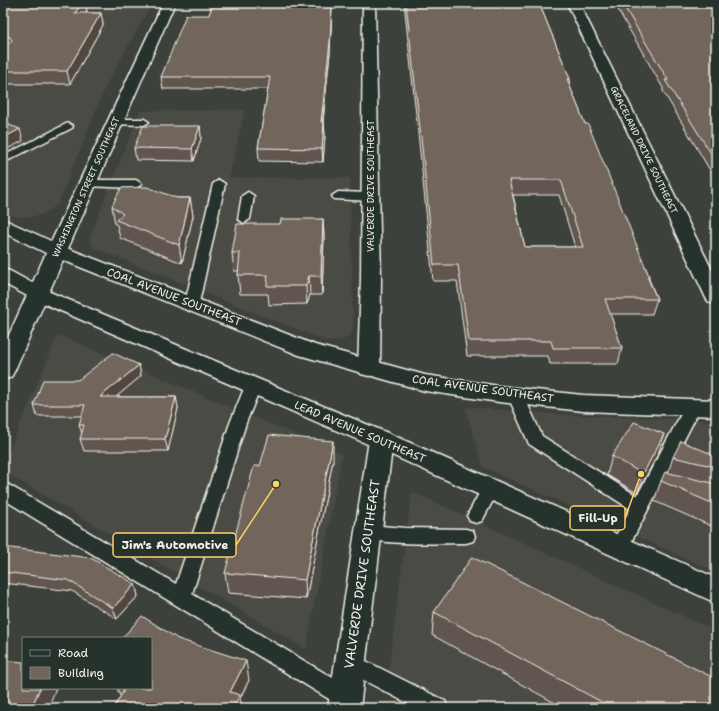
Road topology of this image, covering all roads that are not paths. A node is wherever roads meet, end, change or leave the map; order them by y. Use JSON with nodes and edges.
{"nodes":[{"id":1,"x":169,"y":3,"type":"edge"},
{"id":2,"x":369,"y":3,"type":"edge"},
{"id":3,"x":573,"y":3,"type":"edge"},
{"id":4,"x":115,"y":122,"type":"junction"},
{"id":5,"x":144,"y":122,"type":"dead end"},
{"id":6,"x":68,"y":126,"type":"dead end"},
{"id":7,"x":3,"y":160,"type":"edge"},
{"id":8,"x":87,"y":184,"type":"junction"},
{"id":9,"x":136,"y":184,"type":"dead end"},
{"id":10,"x":219,"y":184,"type":"dead end"},
{"id":11,"x":248,"y":196,"type":"dead end"},
{"id":12,"x":338,"y":196,"type":"dead end"},
{"id":13,"x":371,"y":197,"type":"junction"},
{"id":14,"x":244,"y":219,"type":"dead end"},
{"id":15,"x":3,"y":225,"type":"edge"},
{"id":16,"x":57,"y":251,"type":"junction"},
{"id":17,"x":3,"y":275,"type":"edge"},
{"id":18,"x":38,"y":294,"type":"junction"},
{"id":19,"x":716,"y":298,"type":"edge"},
{"id":20,"x":192,"y":303,"type":"junction"},
{"id":21,"x":10,"y":342,"type":"edge"},
{"id":22,"x":369,"y":369,"type":"junction"},
{"id":23,"x":3,"y":372,"type":"edge"},
{"id":24,"x":253,"y":386,"type":"junction"},
{"id":25,"x":516,"y":396,"type":"junction"},
{"id":26,"x":694,"y":407,"type":"junction"},
{"id":27,"x":716,"y":408,"type":"edge"},
{"id":28,"x":381,"y":440,"type":"junction"},
{"id":29,"x":490,"y":489,"type":"junction"},
{"id":30,"x":3,"y":490,"type":"edge"},
{"id":31,"x":641,"y":507,"type":"junction"},
{"id":32,"x":476,"y":516,"type":"dead end"},
{"id":33,"x":368,"y":532,"type":"junction"},
{"id":34,"x":466,"y":536,"type":"dead end"},
{"id":35,"x":619,"y":547,"type":"junction"},
{"id":36,"x":716,"y":591,"type":"edge"},
{"id":37,"x":181,"y":598,"type":"junction"},
{"id":38,"x":350,"y":662,"type":"junction"},
{"id":39,"x":344,"y":703,"type":"edge"},
{"id":40,"x":437,"y":708,"type":"edge"}],
"edges":[{"from":1,"to":4,"type":"street","name":"WASHINGTON STREET SOUTHEAST"},
{"from":2,"to":13,"type":"street","name":"VALVERDE DRIVE SOUTHEAST"},
{"from":3,"to":19,"type":"street","name":"GRACELAND DRIVE SOUTHEAST"},
{"from":4,"to":5,"type":"lane"},
{"from":4,"to":8,"type":"street","name":"WASHINGTON STREET SOUTHEAST"},
{"from":6,"to":7,"type":"lane"},
{"from":8,"to":9,"type":"lane"},
{"from":8,"to":16,"type":"street","name":"WASHINGTON STREET SOUTHEAST"},
{"from":10,"to":20,"type":"lane"},
{"from":11,"to":14,"type":"lane"},
{"from":12,"to":13,"type":"lane"},
{"from":13,"to":22,"type":"street","name":"VALVERDE DRIVE SOUTHEAST"},
{"from":15,"to":16,"type":"street"},
{"from":16,"to":18,"type":"street","name":"WASHINGTON STREET SOUTHEAST"},
{"from":16,"to":20,"type":"street","name":"COAL AVENUE SOUTHEAST"},
{"from":17,"to":18,"type":"street","name":"LEAD AVENUE SOUTHEAST"},
{"from":18,"to":21,"type":"street","name":"WASHINGTON STREET SOUTHEAST"},
{"from":18,"to":24,"type":"street","name":"LEAD AVENUE SOUTHEAST"},
{"from":20,"to":22,"type":"street","name":"COAL AVENUE SOUTHEAST"},
{"from":21,"to":23,"type":"street","name":"WASHINGTON STREET SOUTHEAST"},
{"from":22,"to":25,"type":"street","name":"COAL AVENUE SOUTHEAST"},
{"from":24,"to":28,"type":"street","name":"LEAD AVENUE SOUTHEAST"},
{"from":24,"to":37,"type":"lane"},
{"from":25,"to":26,"type":"street","name":"COAL AVENUE SOUTHEAST"},
{"from":25,"to":31,"type":"lane"},
{"from":26,"to":27,"type":"street","name":"COAL AVENUE SOUTHEAST"},
{"from":26,"to":31,"type":"lane"},
{"from":28,"to":29,"type":"street","name":"LEAD AVENUE SOUTHEAST"},
{"from":28,"to":33,"type":"street","name":"VALVERDE DRIVE SOUTHEAST"},
{"from":29,"to":32,"type":"lane"},
{"from":29,"to":35,"type":"street","name":"LEAD AVENUE SOUTHEAST"},
{"from":30,"to":37,"type":"lane"},
{"from":31,"to":35,"type":"lane"},
{"from":33,"to":34,"type":"lane"},
{"from":33,"to":38,"type":"street","name":"VALVERDE DRIVE SOUTHEAST"},
{"from":35,"to":36,"type":"street","name":"LEAD AVENUE SOUTHEAST"},
{"from":37,"to":39,"type":"lane"},
{"from":38,"to":39,"type":"street","name":"VALVERDE DRIVE SOUTHEAST"},
{"from":38,"to":40,"type":"lane"}]}
